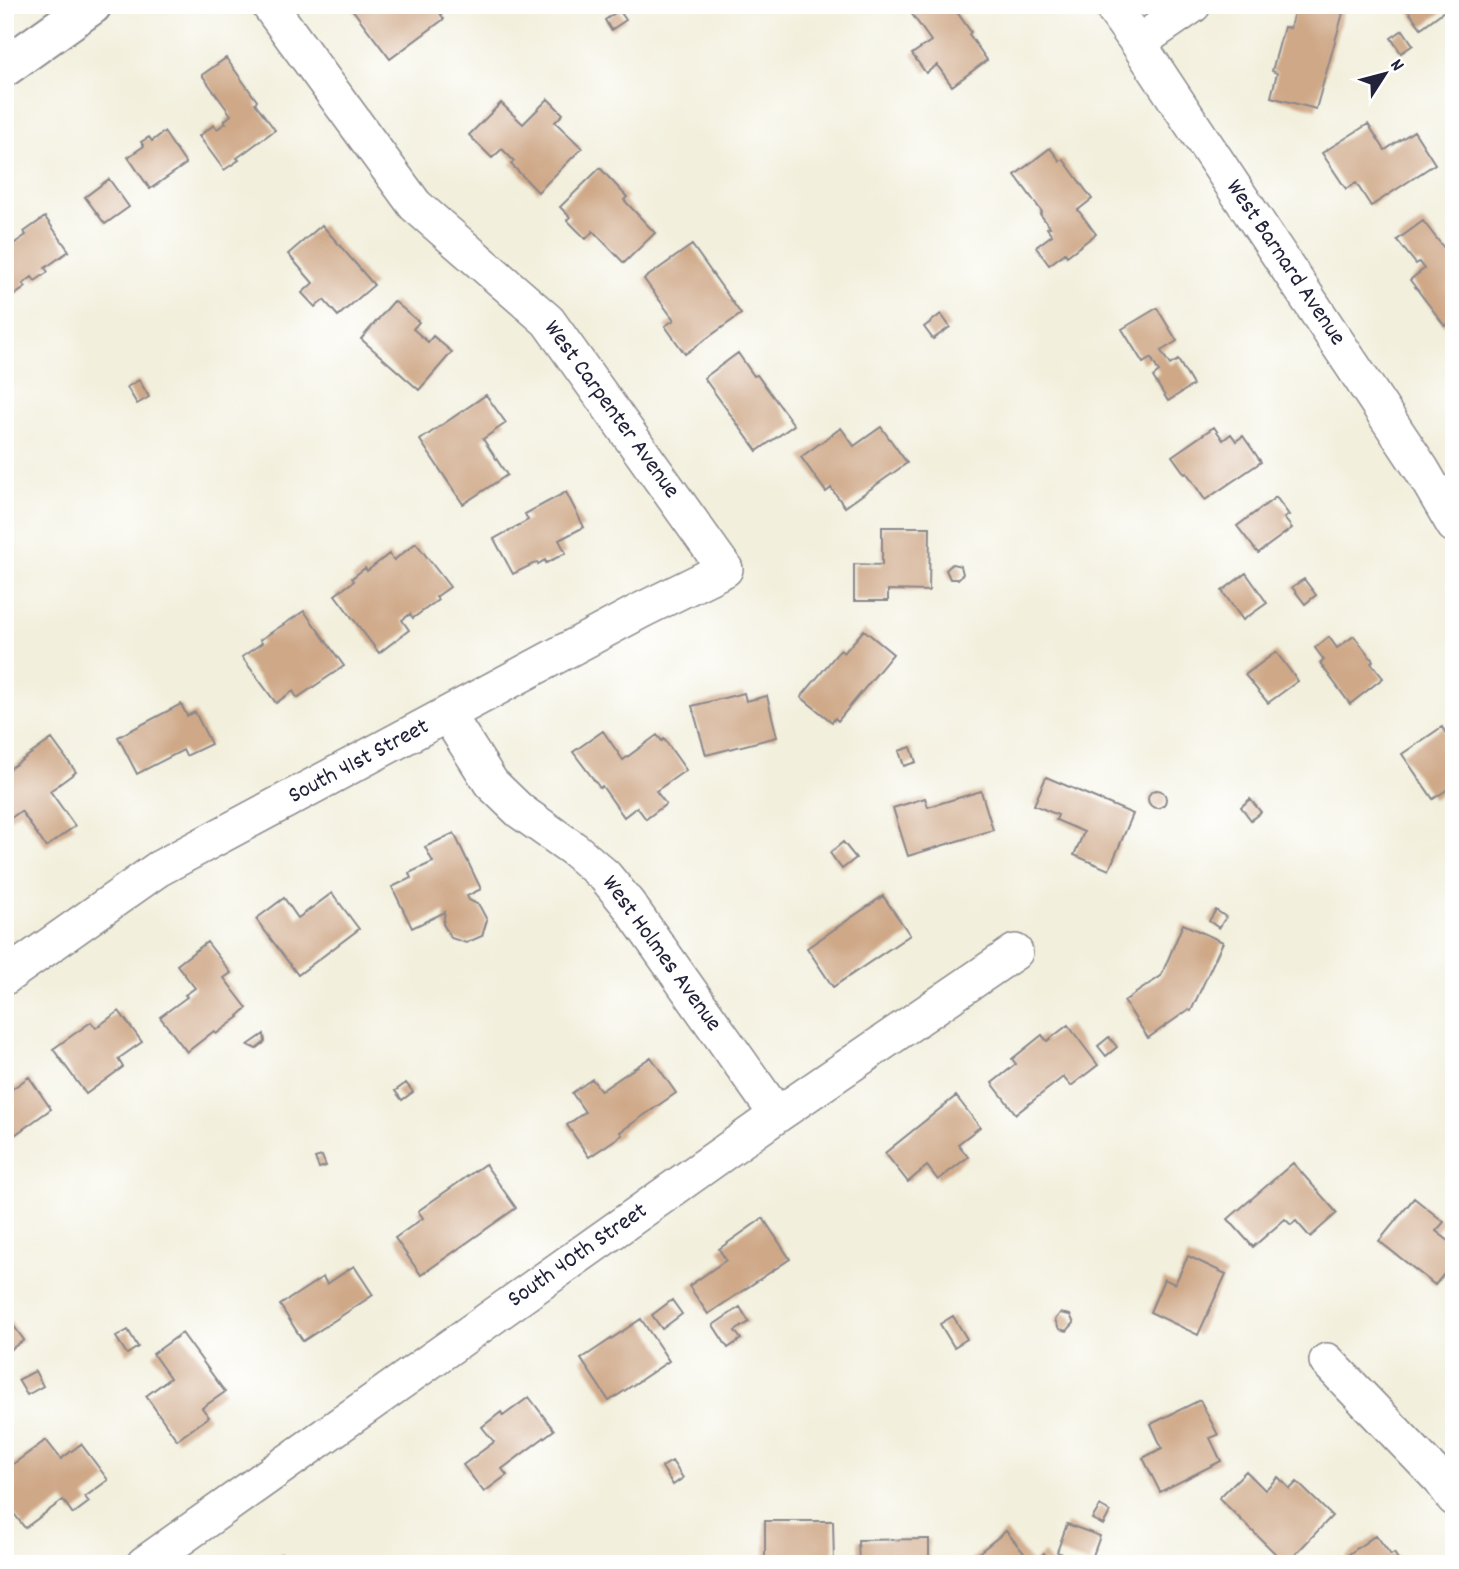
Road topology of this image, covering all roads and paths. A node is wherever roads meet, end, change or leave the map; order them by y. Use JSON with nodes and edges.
{"nodes":[{"id":1,"x":92,"y":5,"type":"edge"},
{"id":2,"x":269,"y":5,"type":"edge"},
{"id":3,"x":1111,"y":5,"type":"edge"},
{"id":4,"x":1192,"y":5,"type":"edge"},
{"id":5,"x":1138,"y":43,"type":"junction"},
{"id":6,"x":5,"y":67,"type":"edge"},
{"id":7,"x":1454,"y":525,"type":"edge"},
{"id":8,"x":725,"y":569,"type":"joint"},
{"id":9,"x":449,"y":715,"type":"junction"},
{"id":10,"x":1014,"y":952,"type":"dead end"},
{"id":11,"x":5,"y":976,"type":"edge"},
{"id":12,"x":777,"y":1115,"type":"junction"},
{"id":13,"x":1327,"y":1361,"type":"dead end"},
{"id":14,"x":1454,"y":1498,"type":"edge"},
{"id":15,"x":144,"y":1564,"type":"edge"}],
"edges":[{"from":1,"to":6,"type":"street"},
{"from":2,"to":8,"type":"street","name":"West Carpenter Avenue"},
{"from":3,"to":5,"type":"street","name":"West Barnard Avenue"},
{"from":4,"to":5,"type":"street"},
{"from":5,"to":7,"type":"street","name":"West Barnard Avenue"},
{"from":8,"to":9,"type":"street","name":"South 41st Street"},
{"from":9,"to":11,"type":"street","name":"South 41st Street"},
{"from":9,"to":12,"type":"street","name":"West Holmes Avenue"},
{"from":10,"to":12,"type":"street","name":"South 40th Street"},
{"from":12,"to":15,"type":"street","name":"South 40th Street"},
{"from":13,"to":14,"type":"street"}]}
